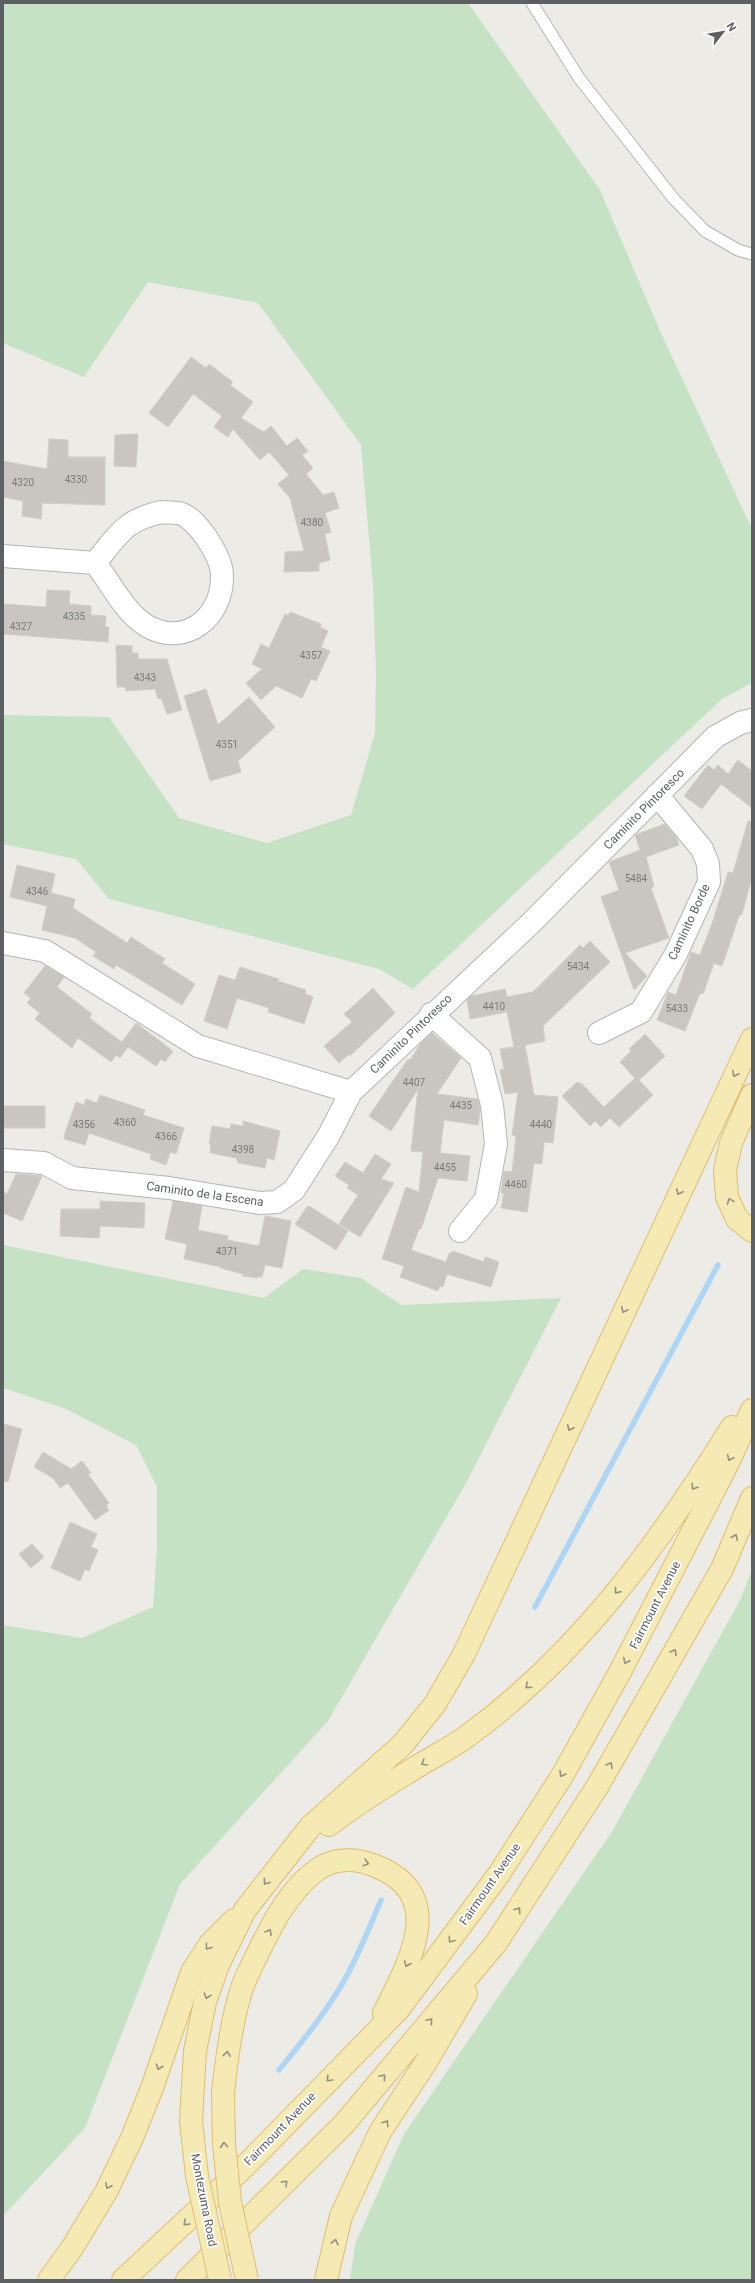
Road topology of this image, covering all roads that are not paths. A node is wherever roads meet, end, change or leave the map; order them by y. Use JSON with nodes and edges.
{"nodes":[{"id":1,"x":532,"y":3,"type":"edge"},
{"id":2,"x":752,"y":254,"type":"edge"},
{"id":3,"x":3,"y":556,"type":"edge"},
{"id":4,"x":95,"y":563,"type":"junction"},
{"id":5,"x":752,"y":720,"type":"edge"},
{"id":6,"x":657,"y":795,"type":"junction"},
{"id":7,"x":3,"y":944,"type":"edge"},
{"id":8,"x":431,"y":1014,"type":"junction"},
{"id":9,"x":599,"y":1033,"type":"dead end"},
{"id":10,"x":752,"y":1039,"type":"edge"},
{"id":11,"x":351,"y":1092,"type":"junction"},
{"id":12,"x":752,"y":1095,"type":"edge"},
{"id":13,"x":3,"y":1160,"type":"edge"},
{"id":14,"x":460,"y":1231,"type":"dead end"},
{"id":15,"x":752,"y":1231,"type":"edge"},
{"id":16,"x":752,"y":1395,"type":"edge"},
{"id":17,"x":752,"y":1410,"type":"edge"},
{"id":18,"x":752,"y":1498,"type":"edge"},
{"id":19,"x":288,"y":1856,"type":"junction"},
{"id":20,"x":245,"y":1910,"type":"junction"},
{"id":21,"x":496,"y":1943,"type":"junction"},
{"id":22,"x":376,"y":2030,"type":"junction"},
{"id":23,"x":49,"y":2280,"type":"edge"},
{"id":24,"x":123,"y":2280,"type":"edge"},
{"id":25,"x":186,"y":2280,"type":"edge"},
{"id":26,"x":220,"y":2280,"type":"edge"},
{"id":27,"x":247,"y":2280,"type":"edge"},
{"id":28,"x":326,"y":2280,"type":"edge"}],
"edges":[{"from":1,"to":2,"type":"lane"},
{"from":3,"to":4,"type":"street"},
{"from":4,"to":4,"type":"street"},
{"from":5,"to":6,"type":"street","name":"Caminito Pintoresco"},
{"from":6,"to":8,"type":"street","name":"Caminito Pintoresco"},
{"from":6,"to":9,"type":"street","name":"Caminito Borde"},
{"from":7,"to":11,"type":"street"},
{"from":8,"to":11,"type":"street","name":"Caminito Pintoresco"},
{"from":8,"to":14,"type":"street"},
{"from":10,"to":19,"type":"main road","one_way":true},
{"from":11,"to":13,"type":"street","name":"Caminito de la Escena"},
{"from":15,"to":12,"type":"main road","one_way":true},
{"from":16,"to":19,"type":"main road","one_way":true},
{"from":17,"to":22,"type":"main road","name":"Fairmount Avenue","one_way":true},
{"from":21,"to":18,"type":"main road","one_way":true},
{"from":19,"to":20,"type":"main road","name":"Montezuma Road","one_way":true},
{"from":20,"to":23,"type":"main road","one_way":true},
{"from":20,"to":26,"type":"main road","name":"Montezuma Road","one_way":true,"bridge":true},
{"from":25,"to":21,"type":"main road","one_way":true},
{"from":28,"to":21,"type":"main road","one_way":true},
{"from":22,"to":24,"type":"main road","name":"Fairmount Avenue","one_way":true},
{"from":27,"to":22,"type":"main road","one_way":true,"bridge":true}]}
